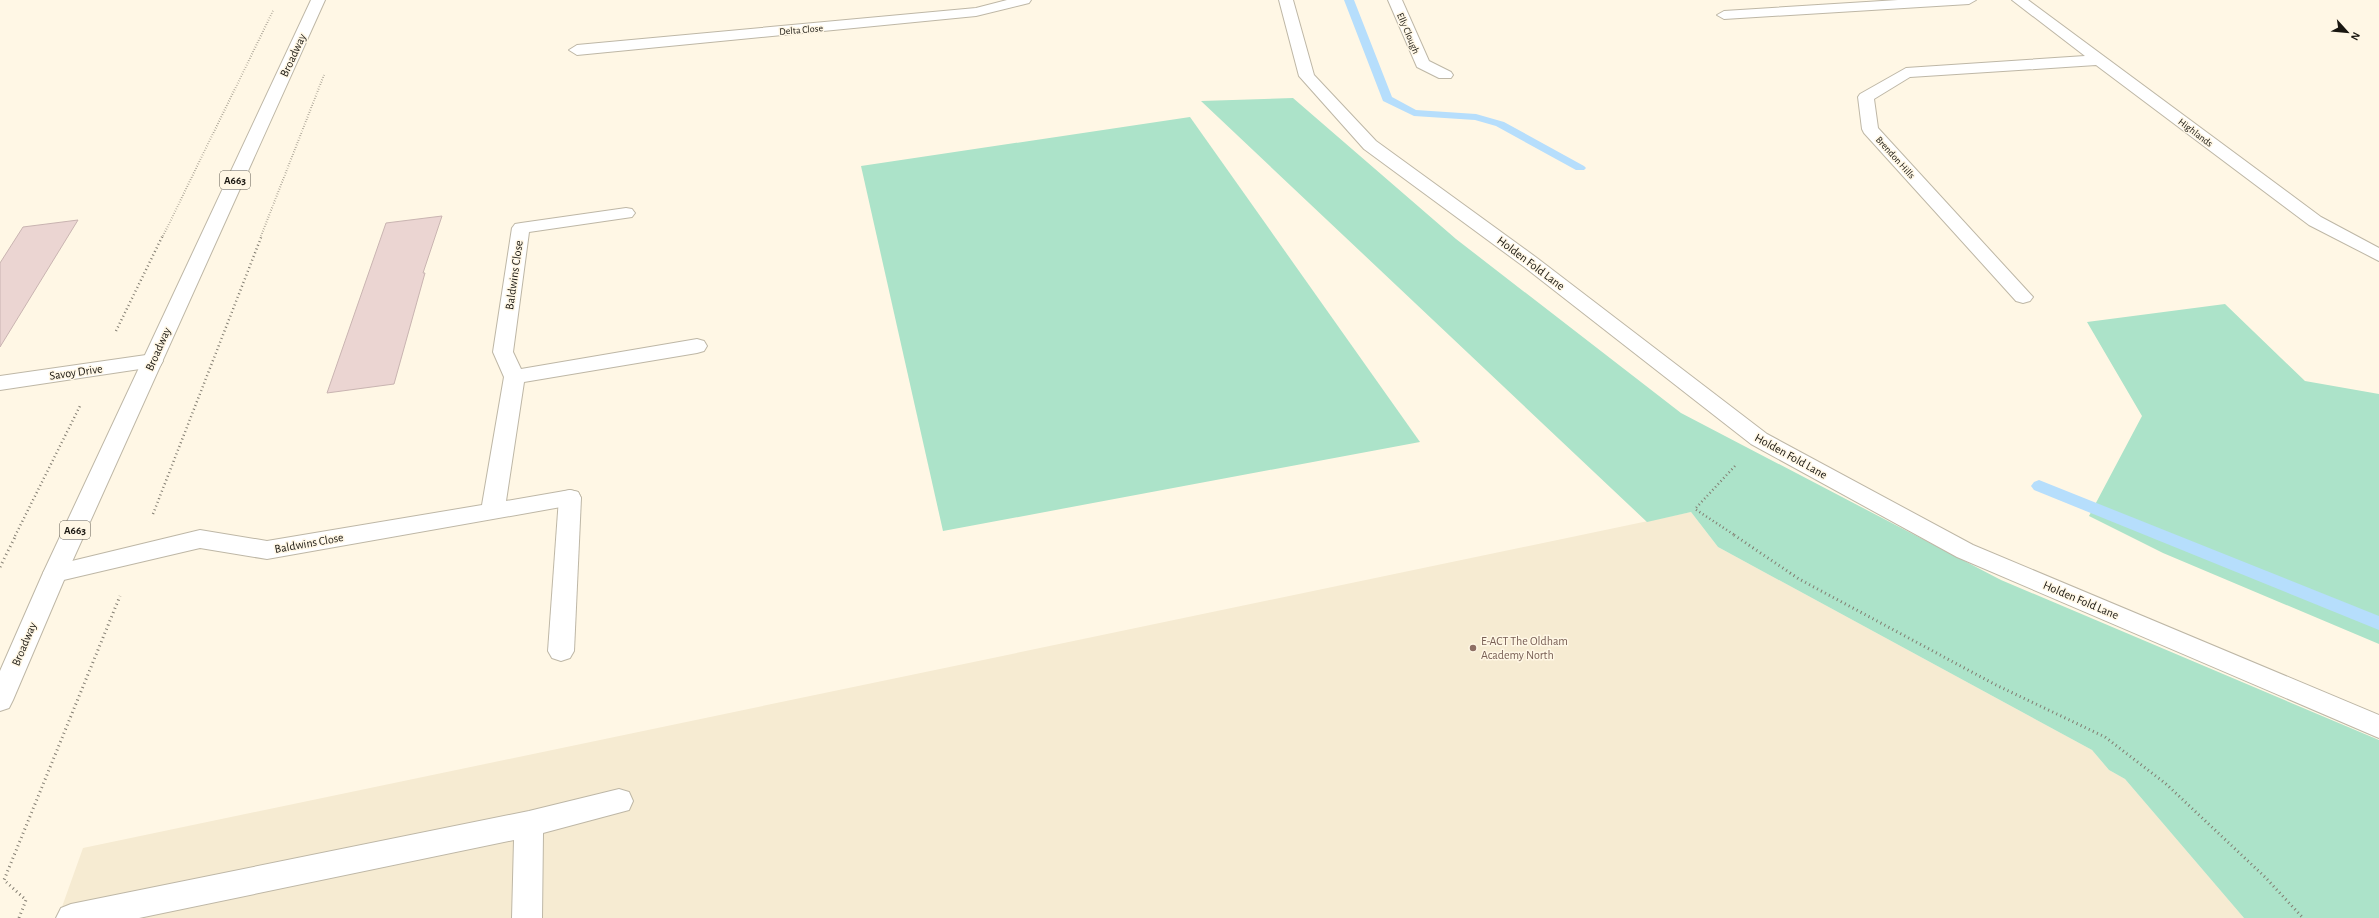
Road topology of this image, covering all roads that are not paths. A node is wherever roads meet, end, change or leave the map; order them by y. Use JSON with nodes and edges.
{"nodes":[{"id":1,"x":318,"y":0,"type":"edge"},
{"id":2,"x":1024,"y":0,"type":"edge"},
{"id":3,"x":1286,"y":0,"type":"edge"},
{"id":4,"x":1395,"y":0,"type":"edge"},
{"id":5,"x":1969,"y":0,"type":"edge"},
{"id":6,"x":2018,"y":0,"type":"edge"},
{"id":7,"x":1724,"y":15,"type":"dead end"},
{"id":8,"x":577,"y":50,"type":"dead end"},
{"id":9,"x":2099,"y":60,"type":"junction"},
{"id":10,"x":1445,"y":75,"type":"dead end"},
{"id":11,"x":626,"y":213,"type":"dead end"},
{"id":12,"x":2379,"y":255,"type":"edge"},
{"id":13,"x":2023,"y":298,"type":"dead end"},
{"id":14,"x":697,"y":346,"type":"dead end"},
{"id":15,"x":153,"y":361,"type":"junction"},
{"id":16,"x":514,"y":377,"type":"junction"},
{"id":17,"x":0,"y":382,"type":"edge"},
{"id":18,"x":493,"y":510,"type":"junction"},
{"id":19,"x":55,"y":573,"type":"junction"},
{"id":20,"x":561,"y":651,"type":"dead end"},
{"id":21,"x":0,"y":700,"type":"edge"},
{"id":22,"x":2379,"y":727,"type":"edge"},
{"id":23,"x":619,"y":801,"type":"dead end"},
{"id":24,"x":529,"y":824,"type":"junction"},
{"id":25,"x":70,"y":918,"type":"edge"},
{"id":26,"x":527,"y":918,"type":"edge"}],
"edges":[{"from":1,"to":15,"type":"street","name":"Broadway","number":"A663"},
{"from":2,"to":8,"type":"street","name":"Delta Close"},
{"from":3,"to":22,"type":"street","name":"Holden Fold Lane"},
{"from":4,"to":10,"type":"street","name":"Elly Clough"},
{"from":5,"to":7,"type":"street"},
{"from":6,"to":9,"type":"street","name":"Highlands"},
{"from":9,"to":12,"type":"street","name":"Highlands"},
{"from":9,"to":13,"type":"street","name":"Brendon Hills"},
{"from":11,"to":16,"type":"street","name":"Baldwins Close"},
{"from":14,"to":16,"type":"street"},
{"from":15,"to":17,"type":"street","name":"Savoy Drive"},
{"from":15,"to":19,"type":"street","name":"Broadway","number":"A663"},
{"from":16,"to":18,"type":"street"},
{"from":18,"to":19,"type":"street","name":"Baldwins Close"},
{"from":18,"to":20,"type":"street","name":"Baldwins Close"},
{"from":19,"to":21,"type":"street","name":"Broadway","number":"A663"},
{"from":23,"to":24,"type":"street"},
{"from":24,"to":25,"type":"street"},
{"from":24,"to":26,"type":"street"}]}
